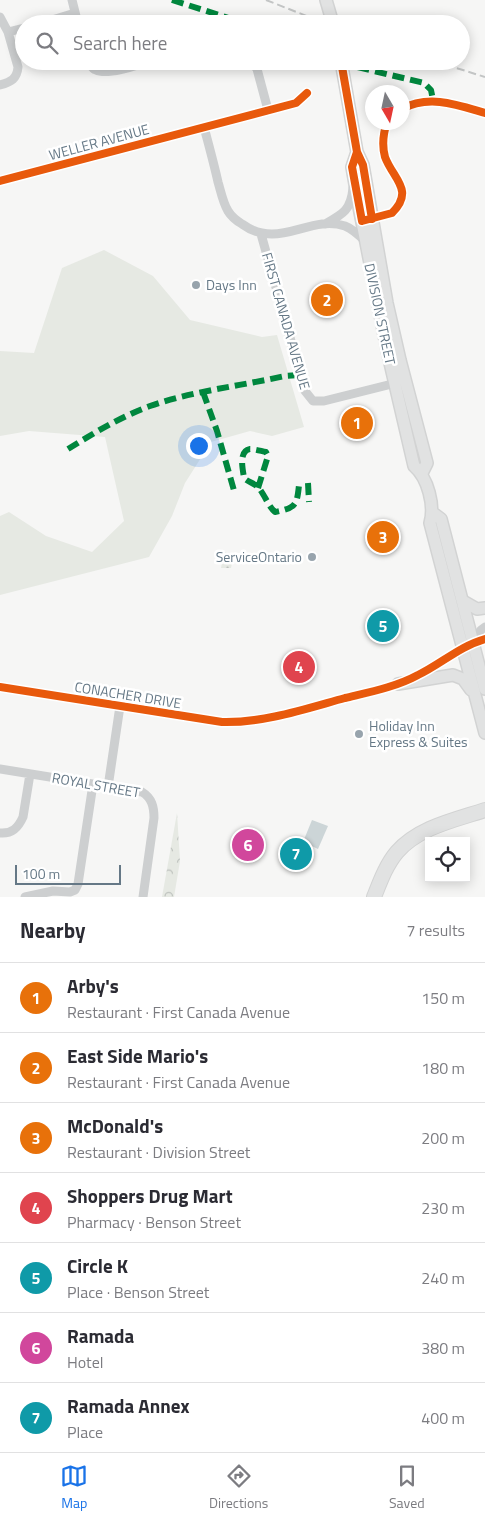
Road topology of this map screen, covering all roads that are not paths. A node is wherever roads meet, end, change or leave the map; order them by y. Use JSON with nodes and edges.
{"nodes":[{"id":1,"x":72,"y":0,"type":"edge"},
{"id":2,"x":326,"y":1,"type":"edge"},
{"id":3,"x":76,"y":14,"type":"joint"},
{"id":4,"x":72,"y":15,"type":"edge"},
{"id":5,"x":330,"y":15,"type":"edge"},
{"id":6,"x":0,"y":17,"type":"edge"},
{"id":7,"x":15,"y":30,"type":"edge"},
{"id":8,"x":8,"y":32,"type":"junction"},
{"id":9,"x":15,"y":56,"type":"edge"},
{"id":10,"x":17,"y":70,"type":"edge"},
{"id":11,"x":95,"y":70,"type":"edge"},
{"id":12,"x":116,"y":70,"type":"edge"},
{"id":13,"x":257,"y":70,"type":"edge"},
{"id":14,"x":343,"y":70,"type":"edge"},
{"id":15,"x":0,"y":85,"type":"edge"},
{"id":16,"x":307,"y":93,"type":"dead end"},
{"id":17,"x":268,"y":110,"type":"junction"},
{"id":18,"x":204,"y":127,"type":"junction"},
{"id":19,"x":357,"y":152,"type":"junction"},
{"id":20,"x":355,"y":178,"type":"junction"},
{"id":21,"x":0,"y":181,"type":"edge"},
{"id":22,"x":325,"y":224,"type":"junction"},
{"id":23,"x":261,"y":234,"type":"junction"},
{"id":24,"x":366,"y":242,"type":"junction"},
{"id":25,"x":400,"y":382,"type":"junction"},
{"id":26,"x":433,"y":512,"type":"junction"},
{"id":27,"x":463,"y":601,"type":"junction"},
{"id":28,"x":485,"y":608,"type":"edge"},
{"id":29,"x":485,"y":628,"type":"edge"},
{"id":30,"x":485,"y":639,"type":"edge"},
{"id":31,"x":468,"y":645,"type":"junction"},
{"id":32,"x":398,"y":684,"type":"junction"},
{"id":33,"x":0,"y":688,"type":"edge"},
{"id":34,"x":485,"y":689,"type":"edge"},
{"id":35,"x":120,"y":706,"type":"junction"},
{"id":36,"x":479,"y":708,"type":"junction"},
{"id":37,"x":485,"y":733,"type":"edge"},
{"id":38,"x":0,"y":769,"type":"edge"},
{"id":39,"x":30,"y":774,"type":"junction"},
{"id":40,"x":93,"y":784,"type":"junction"},
{"id":41,"x":108,"y":786,"type":"junction"},
{"id":42,"x":485,"y":810,"type":"edge"},
{"id":43,"x":0,"y":833,"type":"edge"},
{"id":44,"x":25,"y":897,"type":"edge"},
{"id":45,"x":143,"y":897,"type":"edge"},
{"id":46,"x":374,"y":897,"type":"edge"}],
"edges":[{"from":1,"to":3,"type":"street"},
{"from":2,"to":5,"type":"main road"},
{"from":3,"to":4,"type":"street"},
{"from":6,"to":8,"type":"street"},
{"from":7,"to":8,"type":"street"},
{"from":8,"to":9,"type":"street"},
{"from":10,"to":15,"type":"street"},
{"from":11,"to":12,"type":"street"},
{"from":13,"to":17,"type":"street"},
{"from":14,"to":19,"type":"main road","name":"DIVISION STREET"},
{"from":16,"to":17,"type":"street","name":"WELLER AVENUE"},
{"from":17,"to":18,"type":"street","name":"WELLER AVENUE"},
{"from":18,"to":21,"type":"street","name":"WELLER AVENUE"},
{"from":18,"to":23,"type":"street"},
{"from":19,"to":20,"type":"main road","name":"DIVISION STREET"},
{"from":19,"to":25,"type":"main road","name":"DIVISION STREET"},
{"from":20,"to":22,"type":"street"},
{"from":20,"to":24,"type":"main road","name":"DIVISION STREET"},
{"from":22,"to":23,"type":"street"},
{"from":22,"to":24,"type":"street"},
{"from":23,"to":25,"type":"street","name":"FIRST CANADA AVENUE"},
{"from":24,"to":25,"type":"main road","name":"DIVISION STREET"},
{"from":25,"to":26,"type":"main road","name":"DIVISION STREET"},
{"from":26,"to":27,"type":"main road","name":"DIVISION STREET"},
{"from":26,"to":31,"type":"main road","name":"DIVISION STREET"},
{"from":27,"to":28,"type":"main road"},
{"from":27,"to":31,"type":"main road","name":"DIVISION STREET"},
{"from":29,"to":31,"type":"street"},
{"from":30,"to":31,"type":"street"},
{"from":31,"to":32,"type":"street","name":"CONACHER DRIVE"},
{"from":31,"to":34,"type":"main road","name":"DIVISION STREET"},
{"from":31,"to":36,"type":"main road","name":"DIVISION STREET"},
{"from":32,"to":35,"type":"street","name":"CONACHER DRIVE"},
{"from":32,"to":36,"type":"main road"},
{"from":33,"to":35,"type":"street","name":"CONACHER DRIVE"},
{"from":35,"to":41,"type":"street"},
{"from":36,"to":37,"type":"main road","name":"DIVISION STREET"},
{"from":38,"to":39,"type":"street","name":"ROYAL STREET"},
{"from":39,"to":40,"type":"street","name":"ROYAL STREET"},
{"from":39,"to":43,"type":"street"},
{"from":40,"to":41,"type":"street","name":"ROYAL STREET"},
{"from":40,"to":44,"type":"street"},
{"from":41,"to":45,"type":"street","name":"ROYAL STREET"},
{"from":42,"to":46,"type":"highway"}]}
